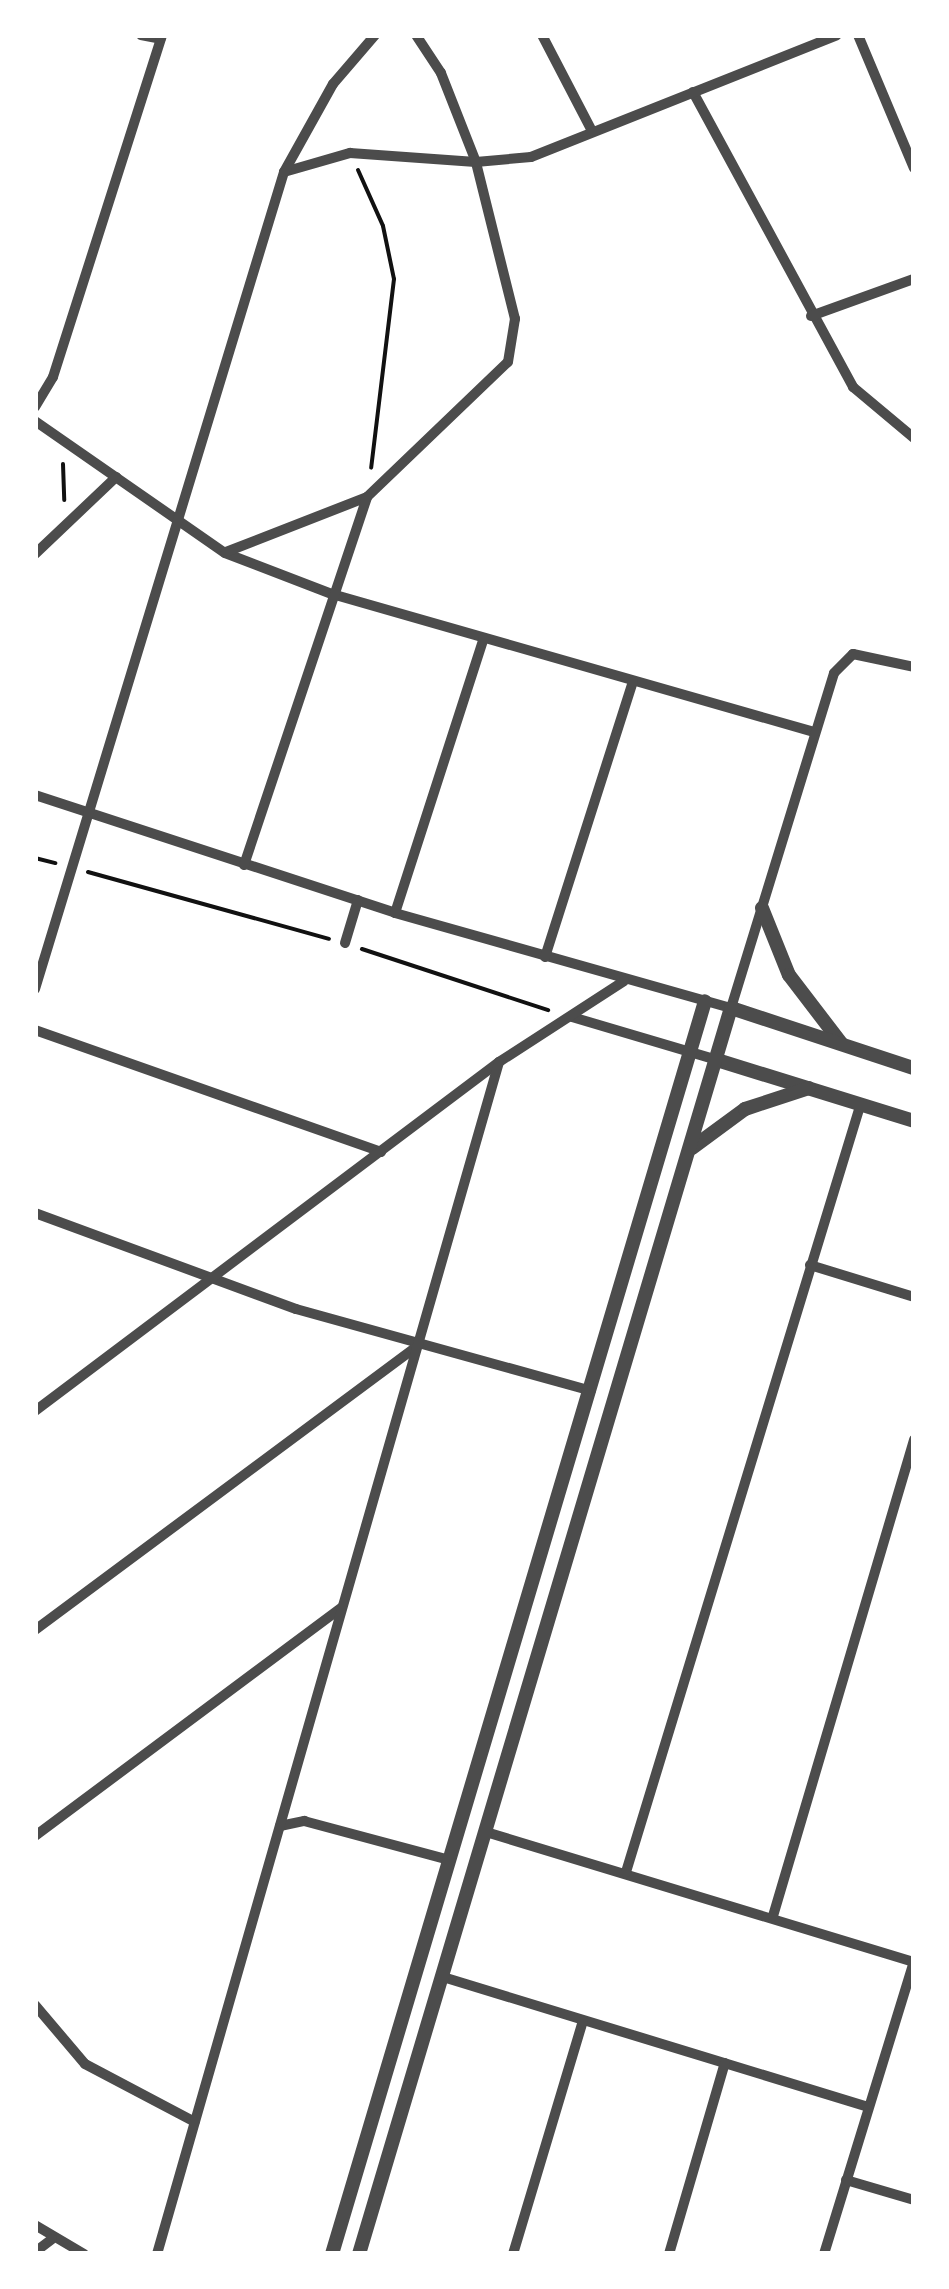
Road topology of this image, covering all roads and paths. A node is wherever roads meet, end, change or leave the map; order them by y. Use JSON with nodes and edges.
{"nodes":[{"id":1,"x":141,"y":35,"type":"edge"},
{"id":2,"x":375,"y":35,"type":"edge"},
{"id":3,"x":416,"y":35,"type":"edge"},
{"id":4,"x":542,"y":35,"type":"edge"},
{"id":5,"x":837,"y":35,"type":"edge"},
{"id":6,"x":858,"y":35,"type":"edge"},
{"id":7,"x":162,"y":37,"type":"edge"},
{"id":8,"x":693,"y":92,"type":"junction"},
{"id":9,"x":591,"y":130,"type":"junction"},
{"id":10,"x":350,"y":153,"type":"junction"},
{"id":11,"x":476,"y":162,"type":"junction"},
{"id":12,"x":914,"y":168,"type":"edge"},
{"id":13,"x":284,"y":172,"type":"junction"},
{"id":14,"x":914,"y":279,"type":"edge"},
{"id":15,"x":811,"y":316,"type":"junction"},
{"id":16,"x":35,"y":407,"type":"edge"},
{"id":17,"x":35,"y":421,"type":"edge"},
{"id":18,"x":62,"y":438,"type":"junction"},
{"id":19,"x":914,"y":438,"type":"edge"},
{"id":20,"x":116,"y":477,"type":"junction"},
{"id":21,"x":367,"y":497,"type":"junction"},
{"id":22,"x":65,"y":519,"type":"junction"},
{"id":23,"x":178,"y":520,"type":"junction"},
{"id":24,"x":225,"y":553,"type":"junction"},
{"id":25,"x":35,"y":554,"type":"edge"},
{"id":26,"x":332,"y":594,"type":"junction"},
{"id":27,"x":484,"y":638,"type":"junction"},
{"id":28,"x":914,"y":667,"type":"edge"},
{"id":29,"x":633,"y":682,"type":"junction"},
{"id":30,"x":814,"y":732,"type":"junction"},
{"id":31,"x":35,"y":794,"type":"edge"},
{"id":32,"x":90,"y":813,"type":"junction"},
{"id":33,"x":35,"y":858,"type":"edge"},
{"id":34,"x":244,"y":865,"type":"junction"},
{"id":35,"x":74,"y":868,"type":"junction"},
{"id":36,"x":358,"y":900,"type":"junction"},
{"id":37,"x":762,"y":908,"type":"junction"},
{"id":38,"x":395,"y":913,"type":"junction"},
{"id":39,"x":345,"y":943,"type":"junction"},
{"id":40,"x":546,"y":957,"type":"junction"},
{"id":41,"x":624,"y":981,"type":"junction"},
{"id":42,"x":35,"y":989,"type":"edge"},
{"id":43,"x":705,"y":1001,"type":"junction"},
{"id":44,"x":731,"y":1008,"type":"junction"},
{"id":45,"x":572,"y":1018,"type":"junction"},
{"id":46,"x":35,"y":1030,"type":"edge"},
{"id":47,"x":842,"y":1043,"type":"junction"},
{"id":48,"x":692,"y":1052,"type":"junction"},
{"id":49,"x":718,"y":1060,"type":"junction"},
{"id":50,"x":499,"y":1062,"type":"junction"},
{"id":51,"x":914,"y":1068,"type":"edge"},
{"id":52,"x":813,"y":1087,"type":"junction"},
{"id":53,"x":861,"y":1103,"type":"junction"},
{"id":54,"x":914,"y":1120,"type":"edge"},
{"id":55,"x":692,"y":1148,"type":"junction"},
{"id":56,"x":382,"y":1152,"type":"junction"},
{"id":57,"x":35,"y":1212,"type":"edge"},
{"id":58,"x":810,"y":1265,"type":"junction"},
{"id":59,"x":214,"y":1280,"type":"junction"},
{"id":60,"x":914,"y":1298,"type":"edge"},
{"id":61,"x":420,"y":1345,"type":"junction"},
{"id":62,"x":591,"y":1391,"type":"junction"},
{"id":63,"x":35,"y":1412,"type":"edge"},
{"id":64,"x":914,"y":1440,"type":"edge"},
{"id":65,"x":342,"y":1607,"type":"junction"},
{"id":66,"x":35,"y":1630,"type":"edge"},
{"id":67,"x":280,"y":1826,"type":"junction"},
{"id":68,"x":486,"y":1832,"type":"junction"},
{"id":69,"x":35,"y":1836,"type":"edge"},
{"id":70,"x":450,"y":1860,"type":"junction"},
{"id":71,"x":626,"y":1872,"type":"junction"},
{"id":72,"x":773,"y":1916,"type":"junction"},
{"id":73,"x":914,"y":1961,"type":"edge"},
{"id":74,"x":442,"y":1977,"type":"junction"},
{"id":75,"x":35,"y":2005,"type":"edge"},
{"id":76,"x":583,"y":2021,"type":"junction"},
{"id":77,"x":726,"y":2063,"type":"junction"},
{"id":78,"x":867,"y":2107,"type":"junction"},
{"id":79,"x":195,"y":2122,"type":"junction"},
{"id":80,"x":846,"y":2180,"type":"junction"},
{"id":81,"x":914,"y":2200,"type":"edge"},
{"id":82,"x":35,"y":2224,"type":"edge"},
{"id":83,"x":52,"y":2238,"type":"junction"},
{"id":84,"x":35,"y":2252,"type":"edge"},
{"id":85,"x":84,"y":2254,"type":"edge"},
{"id":86,"x":156,"y":2254,"type":"edge"},
{"id":87,"x":332,"y":2254,"type":"edge"},
{"id":88,"x":359,"y":2254,"type":"edge"},
{"id":89,"x":514,"y":2254,"type":"edge"},
{"id":90,"x":668,"y":2254,"type":"edge"},
{"id":91,"x":824,"y":2254,"type":"edge"}],
"edges":[{"from":1,"to":7,"type":"street"},
{"from":2,"to":13,"type":"street"},
{"from":3,"to":11,"type":"street"},
{"from":4,"to":9,"type":"street"},
{"from":5,"to":8,"type":"street"},
{"from":6,"to":12,"type":"street"},
{"from":7,"to":16,"type":"street"},
{"from":8,"to":9,"type":"street"},
{"from":8,"to":15,"type":"street"},
{"from":9,"to":11,"type":"street"},
{"from":10,"to":11,"type":"street"},
{"from":10,"to":13,"type":"street"},
{"from":10,"to":21,"type":"path"},
{"from":11,"to":21,"type":"street"},
{"from":13,"to":23,"type":"street"},
{"from":14,"to":15,"type":"street"},
{"from":15,"to":19,"type":"street"},
{"from":17,"to":18,"type":"street"},
{"from":18,"to":20,"type":"street"},
{"from":18,"to":22,"type":"path"},
{"from":20,"to":22,"type":"street"},
{"from":20,"to":23,"type":"street"},
{"from":21,"to":24,"type":"street"},
{"from":21,"to":26,"type":"street"},
{"from":22,"to":25,"type":"street"},
{"from":23,"to":24,"type":"street"},
{"from":23,"to":32,"type":"street"},
{"from":24,"to":26,"type":"street"},
{"from":26,"to":27,"type":"street"},
{"from":26,"to":34,"type":"street"},
{"from":27,"to":29,"type":"street"},
{"from":27,"to":38,"type":"street"},
{"from":28,"to":30,"type":"street"},
{"from":29,"to":30,"type":"street"},
{"from":29,"to":40,"type":"street"},
{"from":30,"to":37,"type":"street"},
{"from":31,"to":32,"type":"street"},
{"from":32,"to":34,"type":"street"},
{"from":32,"to":35,"type":"street"},
{"from":33,"to":35,"type":"path"},
{"from":34,"to":36,"type":"street"},
{"from":35,"to":39,"type":"path"},
{"from":35,"to":42,"type":"street"},
{"from":36,"to":38,"type":"street"},
{"from":36,"to":39,"type":"street"},
{"from":37,"to":44,"type":"street"},
{"from":37,"to":47,"type":"street"},
{"from":38,"to":40,"type":"street"},
{"from":39,"to":45,"type":"path"},
{"from":40,"to":41,"type":"street"},
{"from":41,"to":43,"type":"street"},
{"from":41,"to":45,"type":"street"},
{"from":43,"to":44,"type":"street"},
{"from":43,"to":48,"type":"street"},
{"from":44,"to":47,"type":"street"},
{"from":44,"to":49,"type":"street"},
{"from":45,"to":48,"type":"street"},
{"from":45,"to":50,"type":"street"},
{"from":46,"to":56,"type":"street"},
{"from":47,"to":51,"type":"street"},
{"from":48,"to":49,"type":"street"},
{"from":48,"to":62,"type":"street"},
{"from":49,"to":52,"type":"street"},
{"from":49,"to":55,"type":"street"},
{"from":50,"to":56,"type":"street"},
{"from":50,"to":61,"type":"street"},
{"from":52,"to":53,"type":"street"},
{"from":52,"to":55,"type":"street"},
{"from":53,"to":54,"type":"street"},
{"from":53,"to":58,"type":"street"},
{"from":55,"to":68,"type":"street"},
{"from":56,"to":59,"type":"street"},
{"from":57,"to":59,"type":"street"},
{"from":58,"to":60,"type":"street"},
{"from":58,"to":71,"type":"street"},
{"from":59,"to":61,"type":"street"},
{"from":59,"to":63,"type":"street"},
{"from":61,"to":62,"type":"street"},
{"from":61,"to":65,"type":"street"},
{"from":61,"to":66,"type":"street"},
{"from":62,"to":70,"type":"street"},
{"from":64,"to":72,"type":"street"},
{"from":65,"to":67,"type":"street"},
{"from":65,"to":69,"type":"street"},
{"from":67,"to":70,"type":"street"},
{"from":67,"to":79,"type":"street"},
{"from":68,"to":71,"type":"street"},
{"from":68,"to":74,"type":"street"},
{"from":70,"to":87,"type":"street"},
{"from":71,"to":72,"type":"street"},
{"from":72,"to":73,"type":"street"},
{"from":73,"to":78,"type":"street"},
{"from":74,"to":76,"type":"street"},
{"from":74,"to":88,"type":"street"},
{"from":75,"to":79,"type":"street"},
{"from":76,"to":77,"type":"street"},
{"from":76,"to":89,"type":"street"},
{"from":77,"to":78,"type":"street"},
{"from":77,"to":90,"type":"street"},
{"from":78,"to":80,"type":"street"},
{"from":79,"to":86,"type":"street"},
{"from":80,"to":81,"type":"street"},
{"from":80,"to":91,"type":"street"},
{"from":82,"to":83,"type":"street"},
{"from":83,"to":84,"type":"street"},
{"from":83,"to":85,"type":"street"}]}
